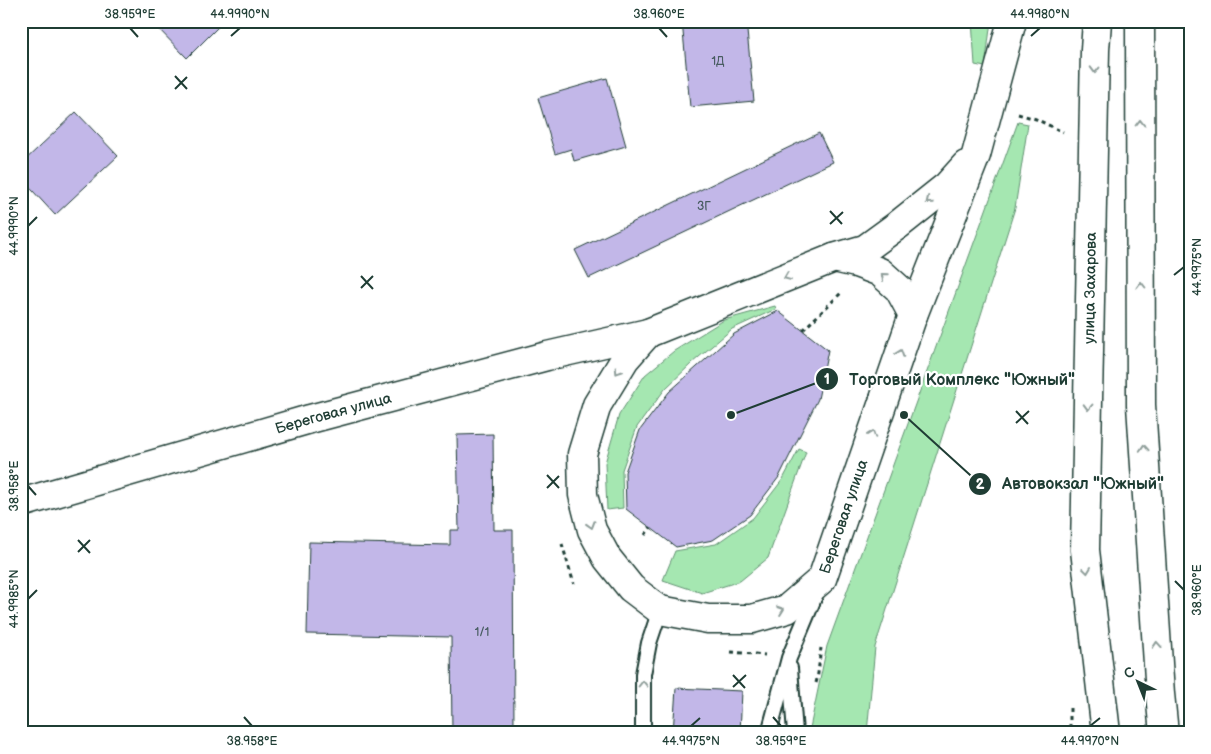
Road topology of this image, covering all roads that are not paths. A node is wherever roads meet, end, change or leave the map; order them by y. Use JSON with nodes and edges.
{"nodes":[{"id":1,"x":1012,"y":21,"type":"edge"},
{"id":2,"x":1098,"y":21,"type":"edge"},
{"id":3,"x":1140,"y":21,"type":"edge"},
{"id":4,"x":976,"y":155,"type":"junction"},
{"id":5,"x":834,"y":258,"type":"junction"},
{"id":6,"x":913,"y":315,"type":"junction"},
{"id":7,"x":648,"y":333,"type":"junction"},
{"id":8,"x":21,"y":504,"type":"edge"},
{"id":9,"x":822,"y":579,"type":"junction"},
{"id":10,"x":660,"y":610,"type":"junction"},
{"id":11,"x":789,"y":658,"type":"junction"},
{"id":12,"x":643,"y":733,"type":"edge"},
{"id":13,"x":769,"y":733,"type":"edge"},
{"id":14,"x":795,"y":733,"type":"edge"},
{"id":15,"x":1106,"y":733,"type":"edge"},
{"id":16,"x":1164,"y":733,"type":"edge"}],
"edges":[{"from":1,"to":4,"type":"street","name":"Береговая улица"},
{"from":2,"to":15,"type":"street","name":"улица Захарова","one_way":true},
{"from":16,"to":3,"type":"street","one_way":true},
{"from":4,"to":5,"type":"street","name":"Береговая улица","one_way":true},
{"from":4,"to":6,"type":"street","name":"Береговая улица"},
{"from":6,"to":5,"type":"street","one_way":true},
{"from":5,"to":7,"type":"street","name":"Береговая улица","one_way":true},
{"from":9,"to":6,"type":"street","name":"Береговая улица","one_way":true},
{"from":7,"to":8,"type":"street","name":"Береговая улица"},
{"from":7,"to":10,"type":"street","name":"Береговая улица","one_way":true},
{"from":10,"to":9,"type":"street","name":"Береговая улица","one_way":true},
{"from":9,"to":11,"type":"lane"},
{"from":12,"to":10,"type":"lane","one_way":true},
{"from":11,"to":13,"type":"lane"},
{"from":11,"to":14,"type":"lane"}]}
